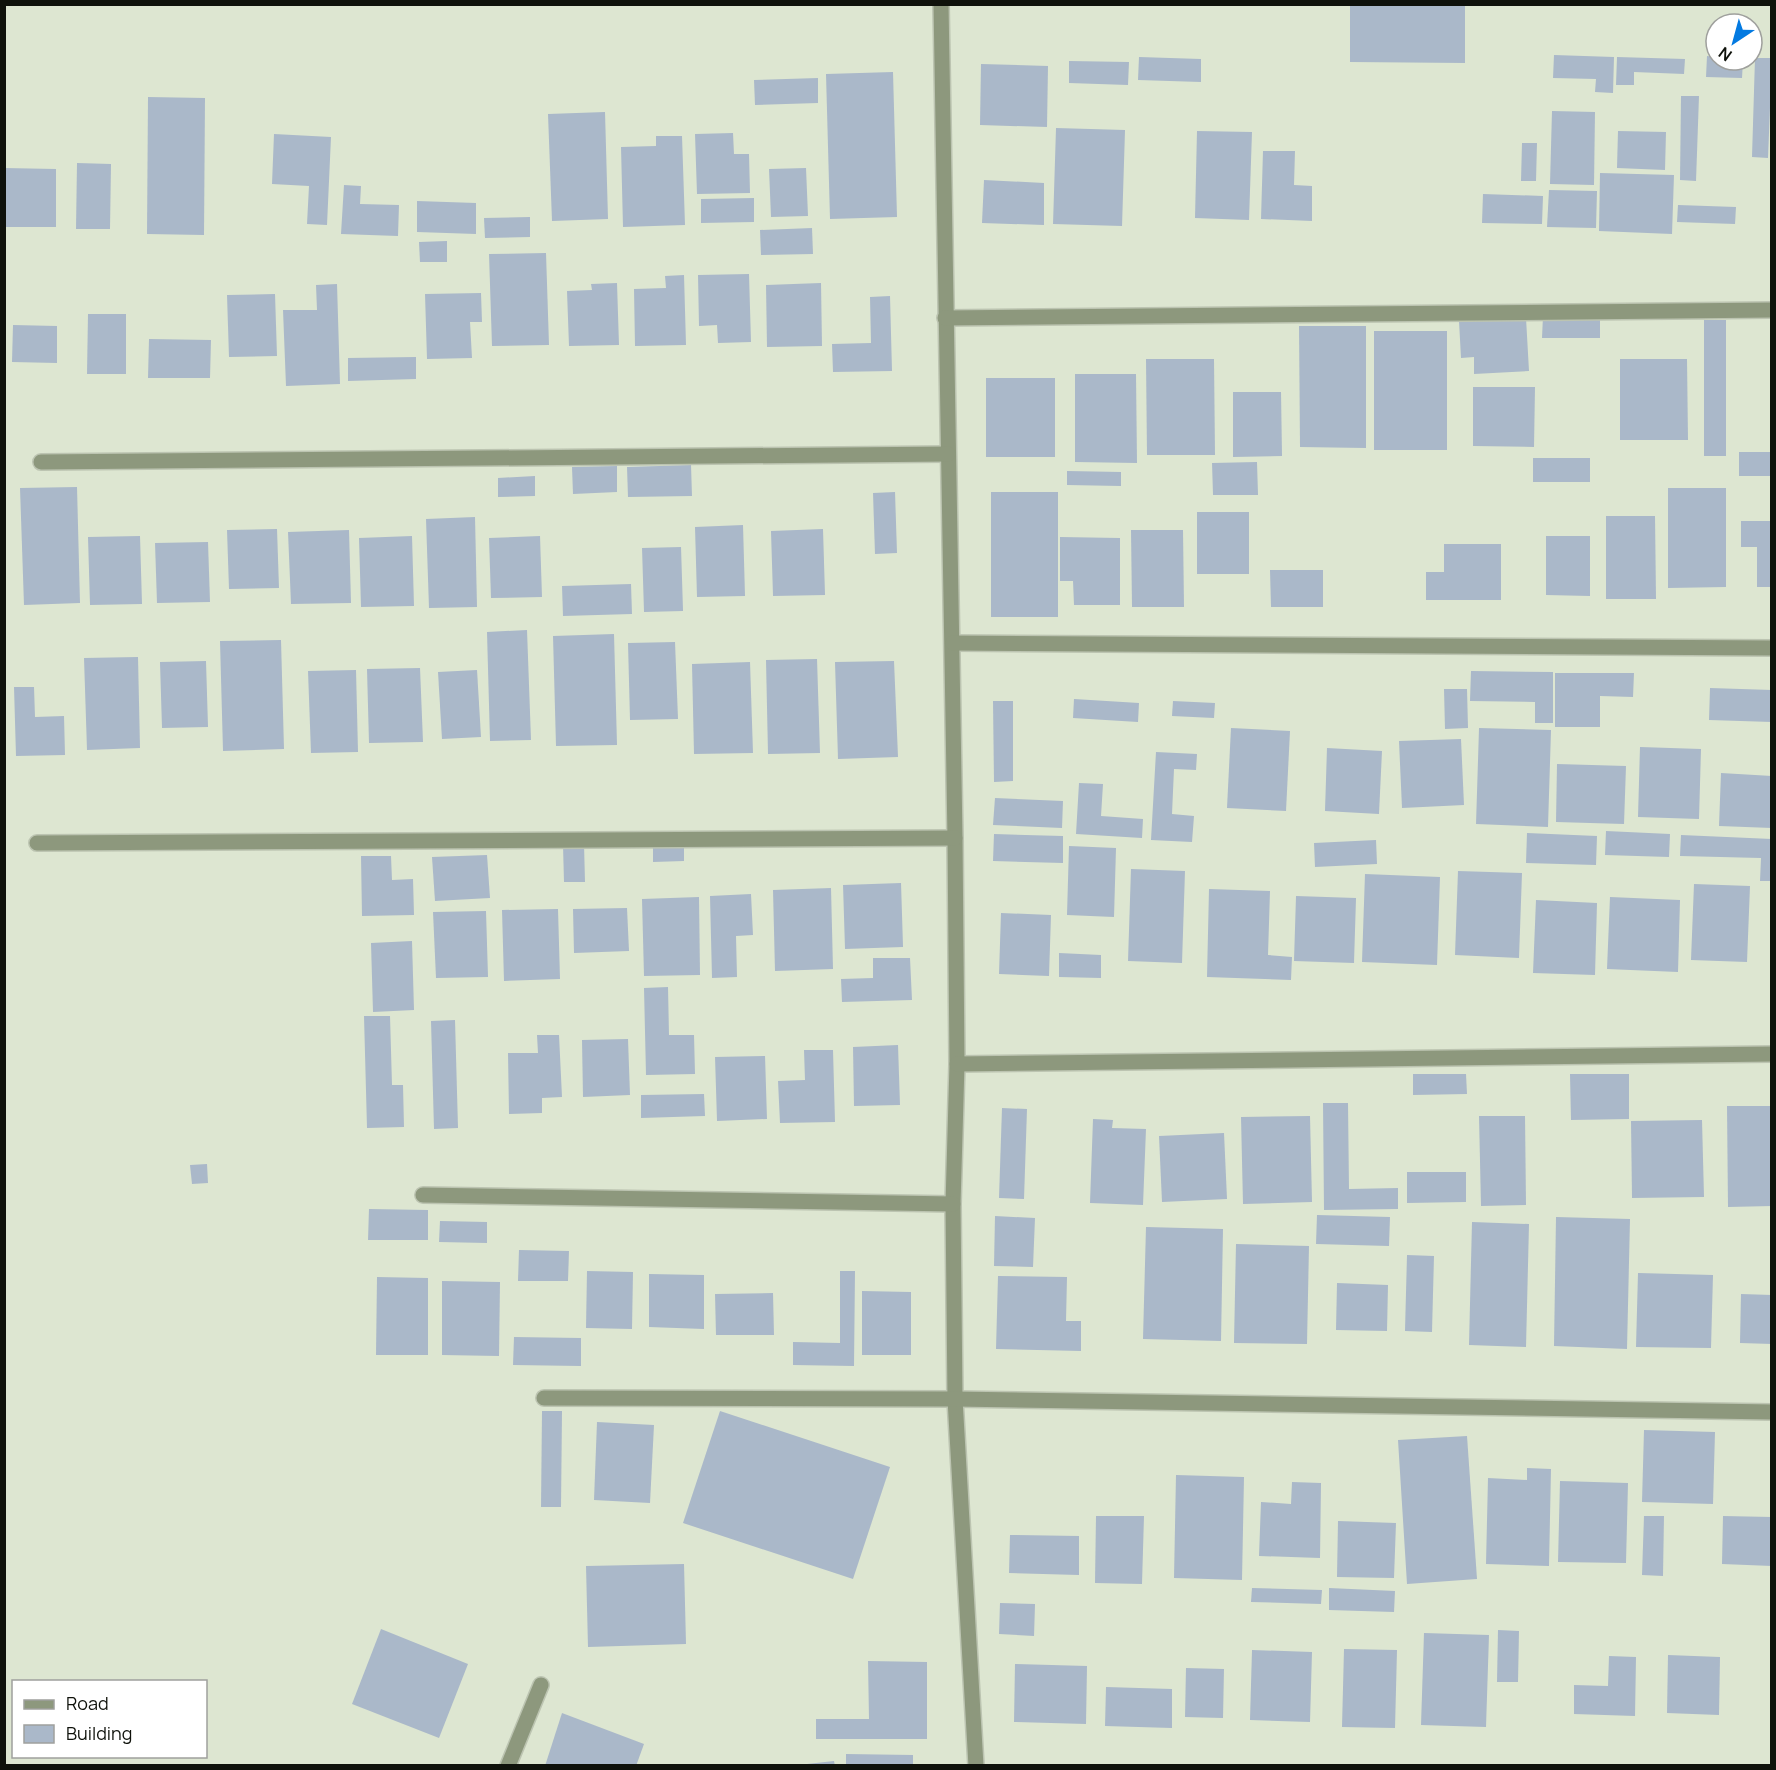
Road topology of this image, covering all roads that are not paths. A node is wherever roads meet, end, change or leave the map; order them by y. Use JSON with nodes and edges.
{"nodes":[{"id":1,"x":941,"y":4,"type":"edge"},
{"id":2,"x":1772,"y":310,"type":"edge"},
{"id":3,"x":945,"y":318,"type":"junction"},
{"id":4,"x":948,"y":454,"type":"junction"},
{"id":5,"x":41,"y":462,"type":"dead end"},
{"id":6,"x":953,"y":643,"type":"junction"},
{"id":7,"x":1772,"y":648,"type":"edge"},
{"id":8,"x":955,"y":838,"type":"junction"},
{"id":9,"x":37,"y":843,"type":"dead end"},
{"id":10,"x":1772,"y":1054,"type":"edge"},
{"id":11,"x":957,"y":1064,"type":"junction"},
{"id":12,"x":423,"y":1195,"type":"dead end"},
{"id":13,"x":953,"y":1204,"type":"junction"},
{"id":14,"x":544,"y":1398,"type":"dead end"},
{"id":15,"x":955,"y":1399,"type":"junction"},
{"id":16,"x":1772,"y":1412,"type":"edge"},
{"id":17,"x":541,"y":1685,"type":"dead end"},
{"id":18,"x":508,"y":1766,"type":"edge"},
{"id":19,"x":976,"y":1766,"type":"edge"}],
"edges":[{"from":1,"to":3,"type":"street"},
{"from":2,"to":3,"type":"street"},
{"from":3,"to":4,"type":"street"},
{"from":4,"to":5,"type":"street"},
{"from":4,"to":6,"type":"street"},
{"from":6,"to":7,"type":"street"},
{"from":6,"to":8,"type":"street"},
{"from":8,"to":9,"type":"street"},
{"from":8,"to":11,"type":"street"},
{"from":10,"to":11,"type":"street"},
{"from":11,"to":13,"type":"street"},
{"from":12,"to":13,"type":"street"},
{"from":13,"to":15,"type":"street"},
{"from":14,"to":15,"type":"street"},
{"from":15,"to":16,"type":"street"},
{"from":15,"to":19,"type":"street"},
{"from":17,"to":18,"type":"street"}]}
